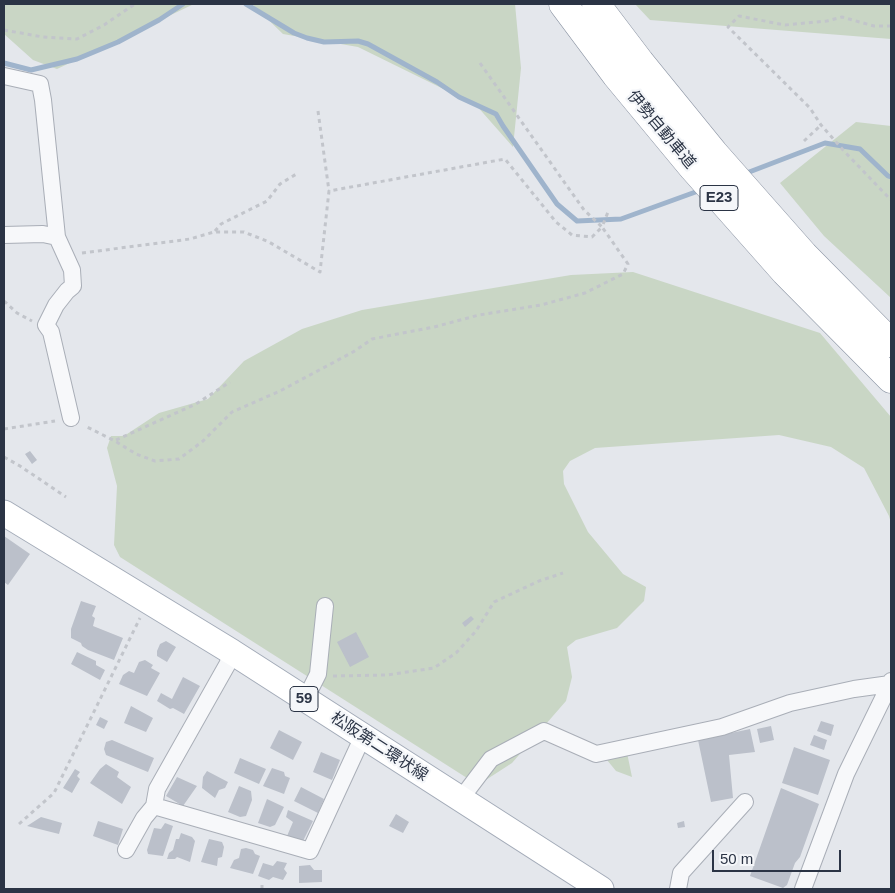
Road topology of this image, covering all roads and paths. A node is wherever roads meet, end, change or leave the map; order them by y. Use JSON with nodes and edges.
{"nodes":[{"id":1,"x":135,"y":4,"type":"edge"},
{"id":2,"x":563,"y":4,"type":"edge"},
{"id":3,"x":596,"y":4,"type":"edge"},
{"id":4,"x":891,"y":26,"type":"edge"},
{"id":5,"x":4,"y":30,"type":"edge"},
{"id":6,"x":480,"y":63,"type":"dead end"},
{"id":7,"x":4,"y":76,"type":"edge"},
{"id":8,"x":318,"y":111,"type":"dead end"},
{"id":9,"x":821,"y":125,"type":"junction"},
{"id":10,"x":804,"y":141,"type":"dead end"},
{"id":11,"x":298,"y":173,"type":"dead end"},
{"id":12,"x":329,"y":190,"type":"junction"},
{"id":13,"x":891,"y":200,"type":"edge"},
{"id":14,"x":608,"y":212,"type":"dead end"},
{"id":15,"x":602,"y":227,"type":"junction"},
{"id":16,"x":214,"y":232,"type":"junction"},
{"id":17,"x":4,"y":235,"type":"edge"},
{"id":18,"x":57,"y":237,"type":"junction"},
{"id":19,"x":66,"y":255,"type":"junction"},
{"id":20,"x":4,"y":302,"type":"edge"},
{"id":21,"x":46,"y":324,"type":"junction"},
{"id":22,"x":891,"y":344,"type":"edge"},
{"id":23,"x":891,"y":379,"type":"edge"},
{"id":24,"x":230,"y":382,"type":"dead end"},
{"id":25,"x":71,"y":418,"type":"junction"},
{"id":26,"x":4,"y":429,"type":"edge"},
{"id":27,"x":115,"y":440,"type":"junction"},
{"id":28,"x":4,"y":458,"type":"edge"},
{"id":29,"x":66,"y":497,"type":"dead end"},
{"id":30,"x":4,"y":513,"type":"edge"},
{"id":31,"x":564,"y":573,"type":"dead end"},
{"id":32,"x":149,"y":602,"type":"junction"},
{"id":33,"x":325,"y":606,"type":"dead end"},
{"id":34,"x":232,"y":652,"type":"junction"},
{"id":35,"x":318,"y":674,"type":"junction"},
{"id":36,"x":890,"y":682,"type":"edge"},
{"id":37,"x":306,"y":700,"type":"junction"},
{"id":38,"x":363,"y":736,"type":"junction"},
{"id":39,"x":462,"y":801,"type":"junction"},
{"id":40,"x":745,"y":802,"type":"dead end"},
{"id":41,"x":154,"y":806,"type":"junction"},
{"id":42,"x":19,"y":824,"type":"dead end"},
{"id":43,"x":126,"y":850,"type":"dead end"},
{"id":44,"x":262,"y":883,"type":"dead end"},
{"id":45,"x":262,"y":889,"type":"edge"},
{"id":46,"x":600,"y":889,"type":"edge"},
{"id":47,"x":678,"y":889,"type":"edge"},
{"id":48,"x":803,"y":889,"type":"edge"}],
"edges":[{"from":1,"to":5,"type":"path"},
{"from":2,"to":23,"type":"highway","name":"伊勢自動車道","number":"E23"},
{"from":3,"to":22,"type":"highway","name":"伊勢自動車道","number":"E23"},
{"from":4,"to":9,"type":"path"},
{"from":6,"to":15,"type":"path"},
{"from":7,"to":18,"type":"street"},
{"from":8,"to":12,"type":"path"},
{"from":9,"to":10,"type":"path"},
{"from":9,"to":13,"type":"path"},
{"from":11,"to":16,"type":"path"},
{"from":12,"to":15,"type":"path"},
{"from":12,"to":16,"type":"path"},
{"from":14,"to":15,"type":"path"},
{"from":15,"to":27,"type":"path"},
{"from":16,"to":19,"type":"path"},
{"from":17,"to":18,"type":"street"},
{"from":18,"to":19,"type":"street"},
{"from":19,"to":21,"type":"street"},
{"from":20,"to":21,"type":"path"},
{"from":21,"to":25,"type":"street"},
{"from":24,"to":27,"type":"path"},
{"from":25,"to":26,"type":"path"},
{"from":25,"to":27,"type":"path"},
{"from":28,"to":29,"type":"path"},
{"from":30,"to":32,"type":"main road","name":"松阪第二環状線","number":"59"},
{"from":31,"to":35,"type":"path"},
{"from":32,"to":34,"type":"main road","name":"松阪第二環状線","number":"59"},
{"from":32,"to":42,"type":"path"},
{"from":33,"to":35,"type":"street"},
{"from":34,"to":37,"type":"main road","name":"松阪第二環状線","number":"59"},
{"from":34,"to":41,"type":"street"},
{"from":35,"to":37,"type":"street"},
{"from":36,"to":39,"type":"street"},
{"from":36,"to":48,"type":"street"},
{"from":37,"to":38,"type":"main road","name":"松阪第二環状線","number":"59"},
{"from":38,"to":39,"type":"main road","name":"松阪第二環状線","number":"59"},
{"from":38,"to":41,"type":"street"},
{"from":39,"to":46,"type":"main road","name":"松阪第二環状線","number":"59"},
{"from":40,"to":47,"type":"street"},
{"from":41,"to":43,"type":"street"},
{"from":44,"to":45,"type":"path"}]}
